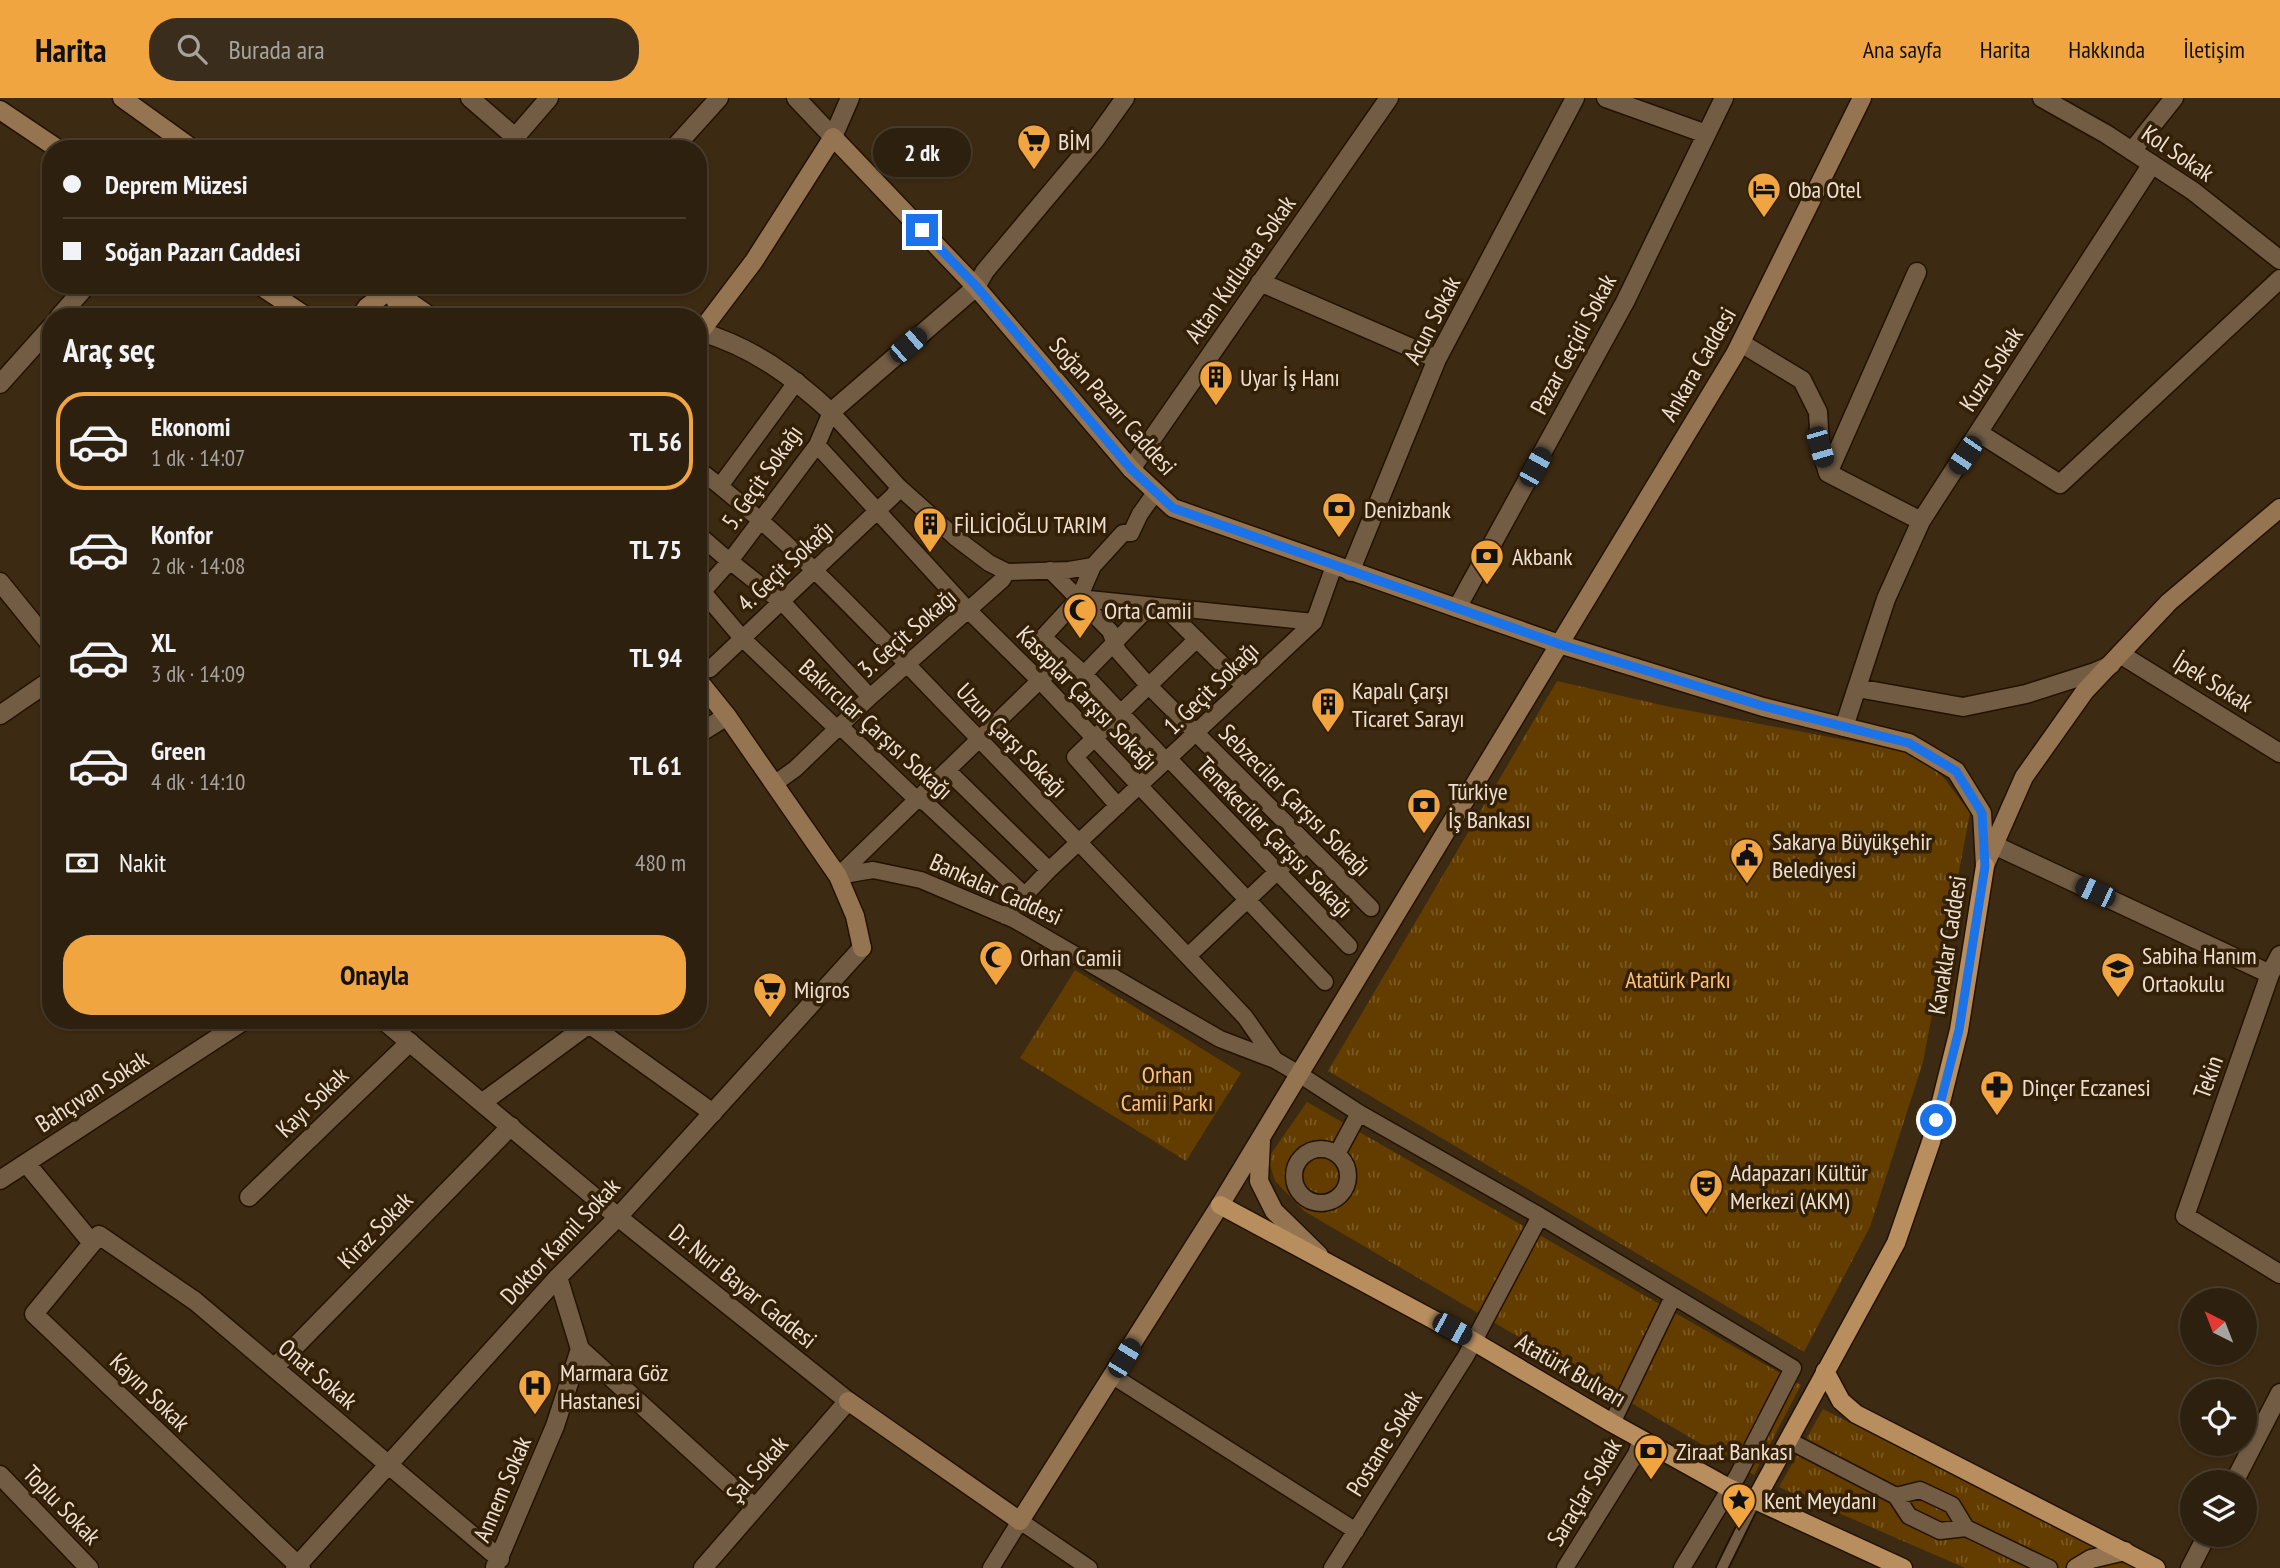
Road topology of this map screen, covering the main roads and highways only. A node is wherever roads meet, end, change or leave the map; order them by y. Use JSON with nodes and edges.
{"nodes":[{"id":1,"x":122,"y":98,"type":"edge"},
{"id":2,"x":1862,"y":98,"type":"edge"},
{"id":3,"x":0,"y":110,"type":"edge"},
{"id":4,"x":45,"y":140,"type":"edge"},
{"id":5,"x":180,"y":140,"type":"edge"},
{"id":6,"x":272,"y":294,"type":"edge"},
{"id":7,"x":382,"y":294,"type":"edge"},
{"id":8,"x":399,"y":294,"type":"edge"},
{"id":9,"x":294,"y":308,"type":"edge"},
{"id":10,"x":366,"y":308,"type":"edge"},
{"id":11,"x":418,"y":308,"type":"edge"},
{"id":12,"x":707,"y":324,"type":"edge"},
{"id":13,"x":2280,"y":508,"type":"edge"},
{"id":14,"x":1559,"y":644,"type":"junction"},
{"id":15,"x":707,"y":691,"type":"edge"},
{"id":16,"x":1985,"y":866,"type":"junction"},
{"id":17,"x":862,"y":948,"type":"road end"},
{"id":18,"x":1262,"y":1134,"type":"junction"},
{"id":19,"x":1220,"y":1205,"type":"junction"},
{"id":20,"x":1323,"y":1259,"type":"junction"},
{"id":21,"x":1825,"y":1371,"type":"junction"},
{"id":22,"x":848,"y":1401,"type":"road end"},
{"id":23,"x":1755,"y":1501,"type":"junction"},
{"id":24,"x":1020,"y":1521,"type":"joint"},
{"id":25,"x":2125,"y":1551,"type":"junction"},
{"id":26,"x":1903,"y":1568,"type":"edge"},
{"id":27,"x":2076,"y":1568,"type":"edge"},
{"id":28,"x":2156,"y":1568,"type":"edge"}],
"edges":[{"from":1,"to":5,"type":"main road"},
{"from":2,"to":14,"type":"main road","name":"Ankara Caddesi"},
{"from":3,"to":4,"type":"main road"},
{"from":6,"to":9,"type":"main road"},
{"from":7,"to":10,"type":"main road"},
{"from":8,"to":11,"type":"main road"},
{"from":12,"to":14,"type":"main road","name":"Soğan Pazarı Caddesi"},
{"from":13,"to":16,"type":"main road","name":"Kavaklar Caddesi"},
{"from":14,"to":16,"type":"main road","name":"Soğan Pazarı Caddesi"},
{"from":14,"to":18,"type":"main road","name":"Ankara Caddesi"},
{"from":15,"to":17,"type":"main road"},
{"from":16,"to":21,"type":"main road","name":"Kavaklar Caddesi"},
{"from":18,"to":19,"type":"main road","name":"Ankara Caddesi"},
{"from":18,"to":20,"type":"main road"},
{"from":19,"to":20,"type":"main road","name":"Atatürk Bulvarı"},
{"from":19,"to":24,"type":"main road","name":"Ankara Caddesi"},
{"from":20,"to":23,"type":"main road","name":"Atatürk Bulvarı"},
{"from":21,"to":23,"type":"main road","name":"Kavaklar Caddesi"},
{"from":21,"to":25,"type":"main road"},
{"from":22,"to":24,"type":"main road","name":"Dr. Nuri Bayar Caddesi"},
{"from":23,"to":26,"type":"main road","name":"Atatürk Bulvarı"},
{"from":25,"to":27,"type":"main road"},
{"from":25,"to":28,"type":"main road"}]}
